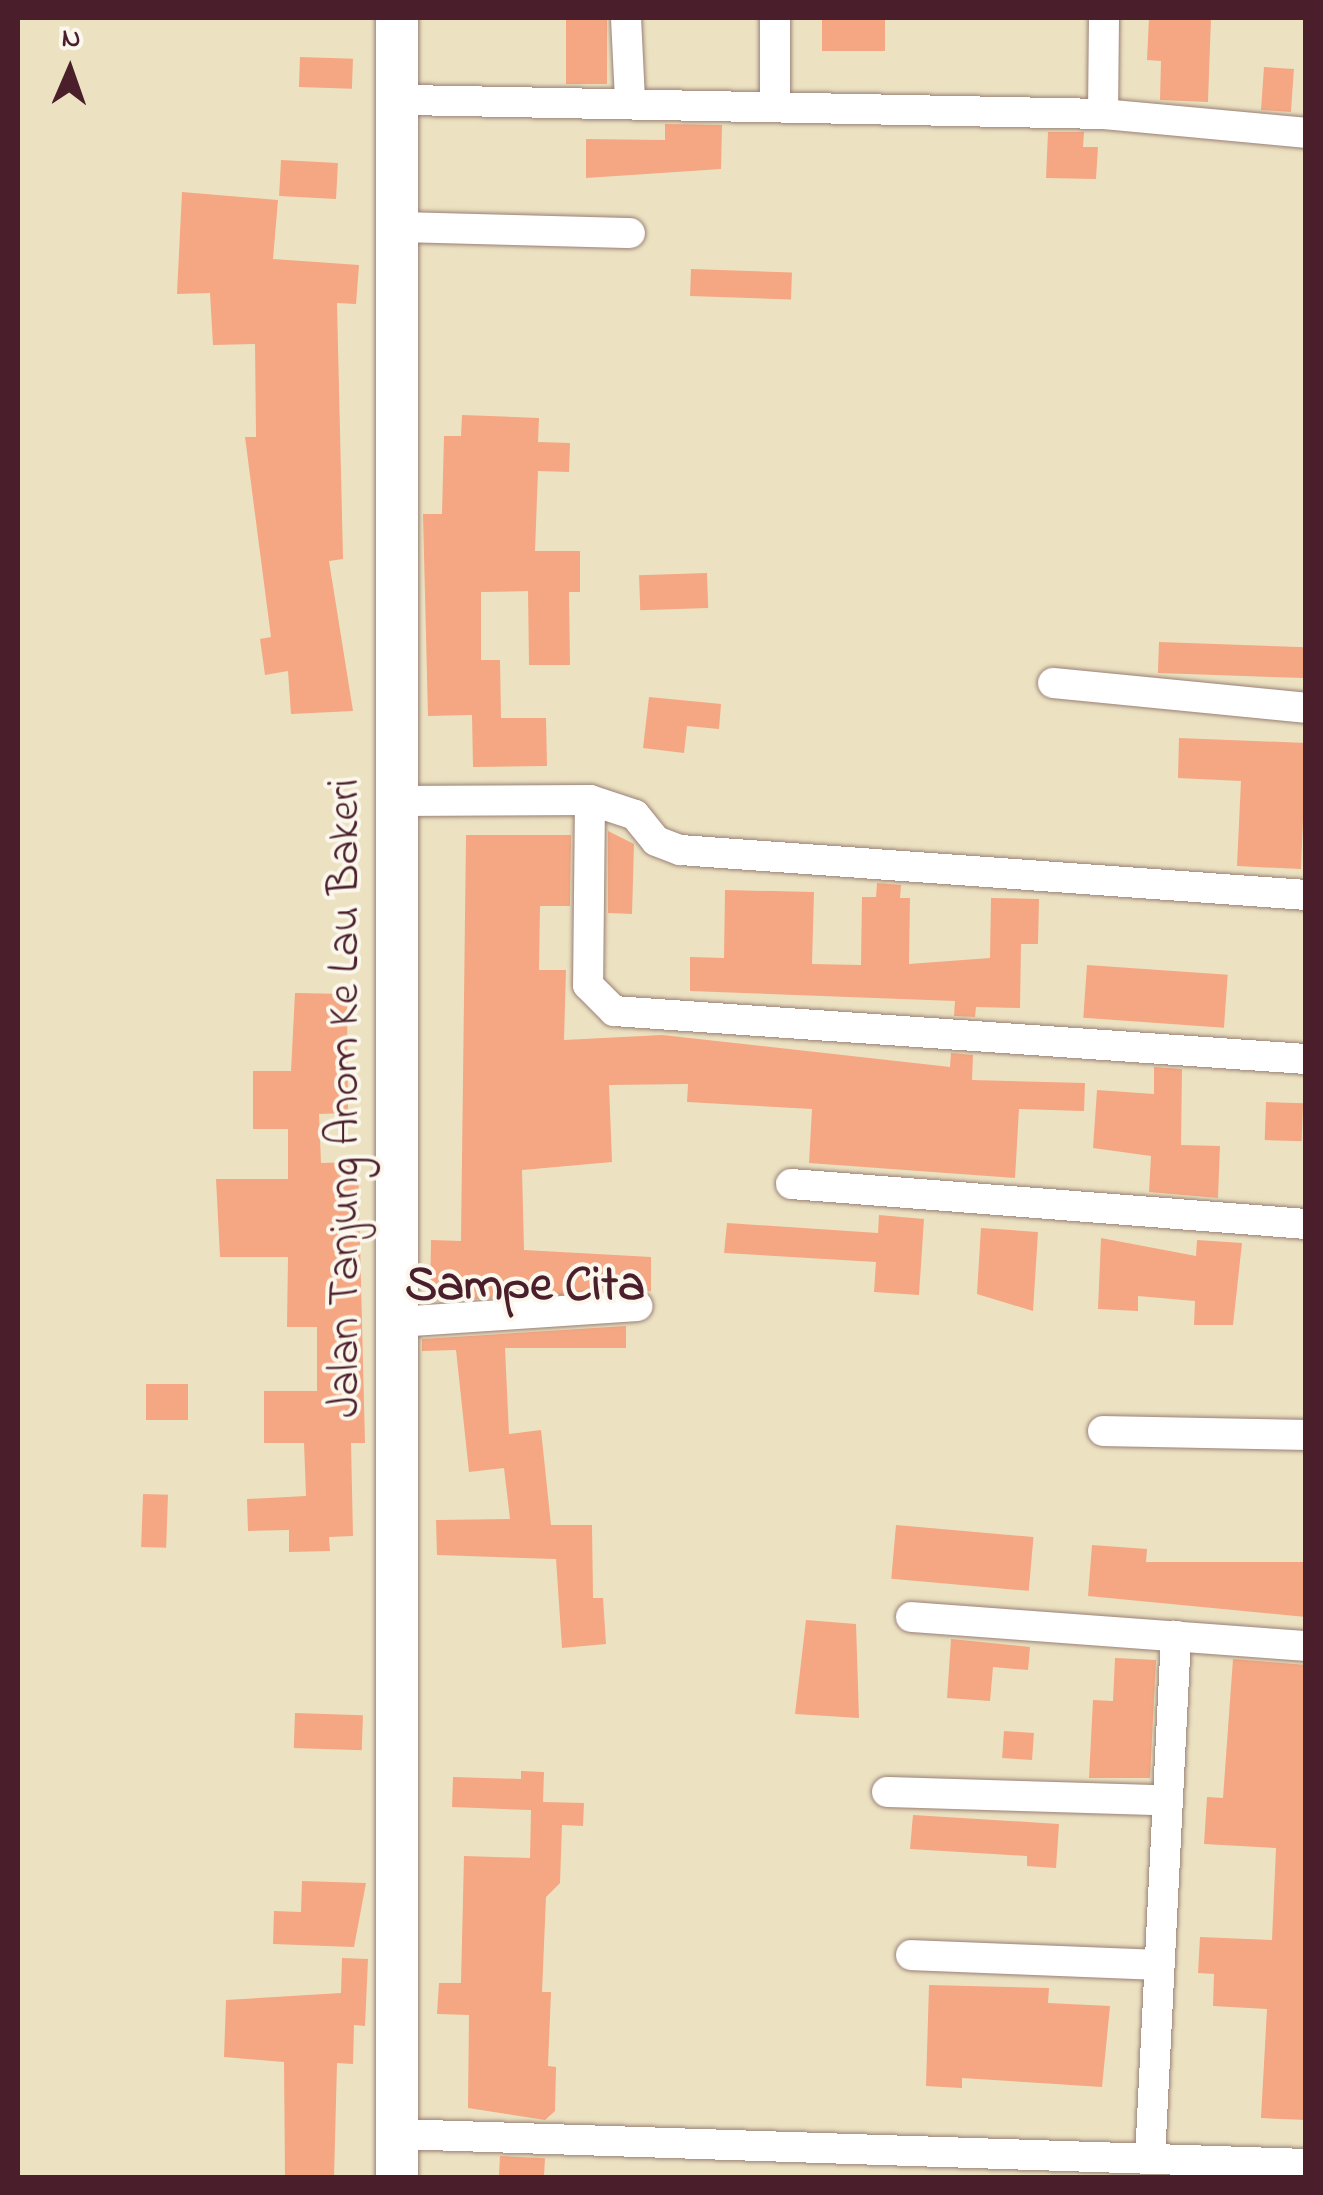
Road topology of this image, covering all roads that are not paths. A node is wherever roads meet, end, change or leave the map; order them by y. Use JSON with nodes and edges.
{"nodes":[{"id":1,"x":397,"y":18,"type":"edge"},
{"id":2,"x":626,"y":18,"type":"edge"},
{"id":3,"x":775,"y":18,"type":"edge"},
{"id":4,"x":1104,"y":18,"type":"edge"},
{"id":5,"x":630,"y":101,"type":"junction"},
{"id":6,"x":775,"y":105,"type":"junction"},
{"id":7,"x":413,"y":108,"type":"junction"},
{"id":8,"x":1103,"y":114,"type":"junction"},
{"id":9,"x":1306,"y":133,"type":"edge"},
{"id":10,"x":397,"y":226,"type":"junction"},
{"id":11,"x":630,"y":233,"type":"dead end"},
{"id":12,"x":1053,"y":683,"type":"dead end"},
{"id":13,"x":1306,"y":708,"type":"edge"},
{"id":14,"x":590,"y":800,"type":"junction"},
{"id":15,"x":397,"y":801,"type":"junction"},
{"id":16,"x":1306,"y":895,"type":"edge"},
{"id":17,"x":1306,"y":1059,"type":"edge"},
{"id":18,"x":791,"y":1184,"type":"dead end"},
{"id":19,"x":1306,"y":1224,"type":"edge"},
{"id":20,"x":637,"y":1306,"type":"dead end"},
{"id":21,"x":397,"y":1322,"type":"junction"},
{"id":22,"x":1103,"y":1431,"type":"dead end"},
{"id":23,"x":1306,"y":1435,"type":"edge"},
{"id":24,"x":910,"y":1617,"type":"dead end"},
{"id":25,"x":1176,"y":1636,"type":"junction"},
{"id":26,"x":1306,"y":1646,"type":"edge"},
{"id":27,"x":887,"y":1792,"type":"dead end"},
{"id":28,"x":1163,"y":1800,"type":"junction"},
{"id":29,"x":911,"y":1956,"type":"dead end"},
{"id":30,"x":1158,"y":1966,"type":"junction"},
{"id":31,"x":397,"y":2134,"type":"junction"},
{"id":32,"x":1306,"y":2164,"type":"edge"},
{"id":33,"x":1156,"y":2165,"type":"edge"},
{"id":34,"x":397,"y":2178,"type":"edge"}],
"edges":[{"from":1,"to":7,"type":"main road","name":"Jalan Tanjung Anom Ke Lau Bakeri"},
{"from":2,"to":5,"type":"street"},
{"from":3,"to":6,"type":"street"},
{"from":4,"to":8,"type":"street"},
{"from":5,"to":6,"type":"street"},
{"from":5,"to":7,"type":"street"},
{"from":6,"to":8,"type":"street"},
{"from":7,"to":10,"type":"main road","name":"Jalan Tanjung Anom Ke Lau Bakeri"},
{"from":8,"to":9,"type":"street"},
{"from":10,"to":11,"type":"street"},
{"from":10,"to":15,"type":"main road","name":"Jalan Tanjung Anom Ke Lau Bakeri"},
{"from":12,"to":13,"type":"street"},
{"from":14,"to":15,"type":"street"},
{"from":14,"to":16,"type":"street"},
{"from":14,"to":17,"type":"street"},
{"from":15,"to":21,"type":"main road","name":"Jalan Tanjung Anom Ke Lau Bakeri"},
{"from":18,"to":19,"type":"street"},
{"from":20,"to":21,"type":"street"},
{"from":21,"to":31,"type":"main road","name":"Jalan Tanjung Anom Ke Lau Bakeri"},
{"from":22,"to":23,"type":"street"},
{"from":24,"to":25,"type":"street"},
{"from":25,"to":26,"type":"street"},
{"from":25,"to":28,"type":"street"},
{"from":27,"to":28,"type":"street"},
{"from":28,"to":30,"type":"street"},
{"from":29,"to":30,"type":"street"},
{"from":30,"to":33,"type":"street"},
{"from":31,"to":33,"type":"street"},
{"from":31,"to":34,"type":"main road","name":"Jalan Tanjung Anom Ke Lau Bakeri"},
{"from":32,"to":33,"type":"street"}]}
